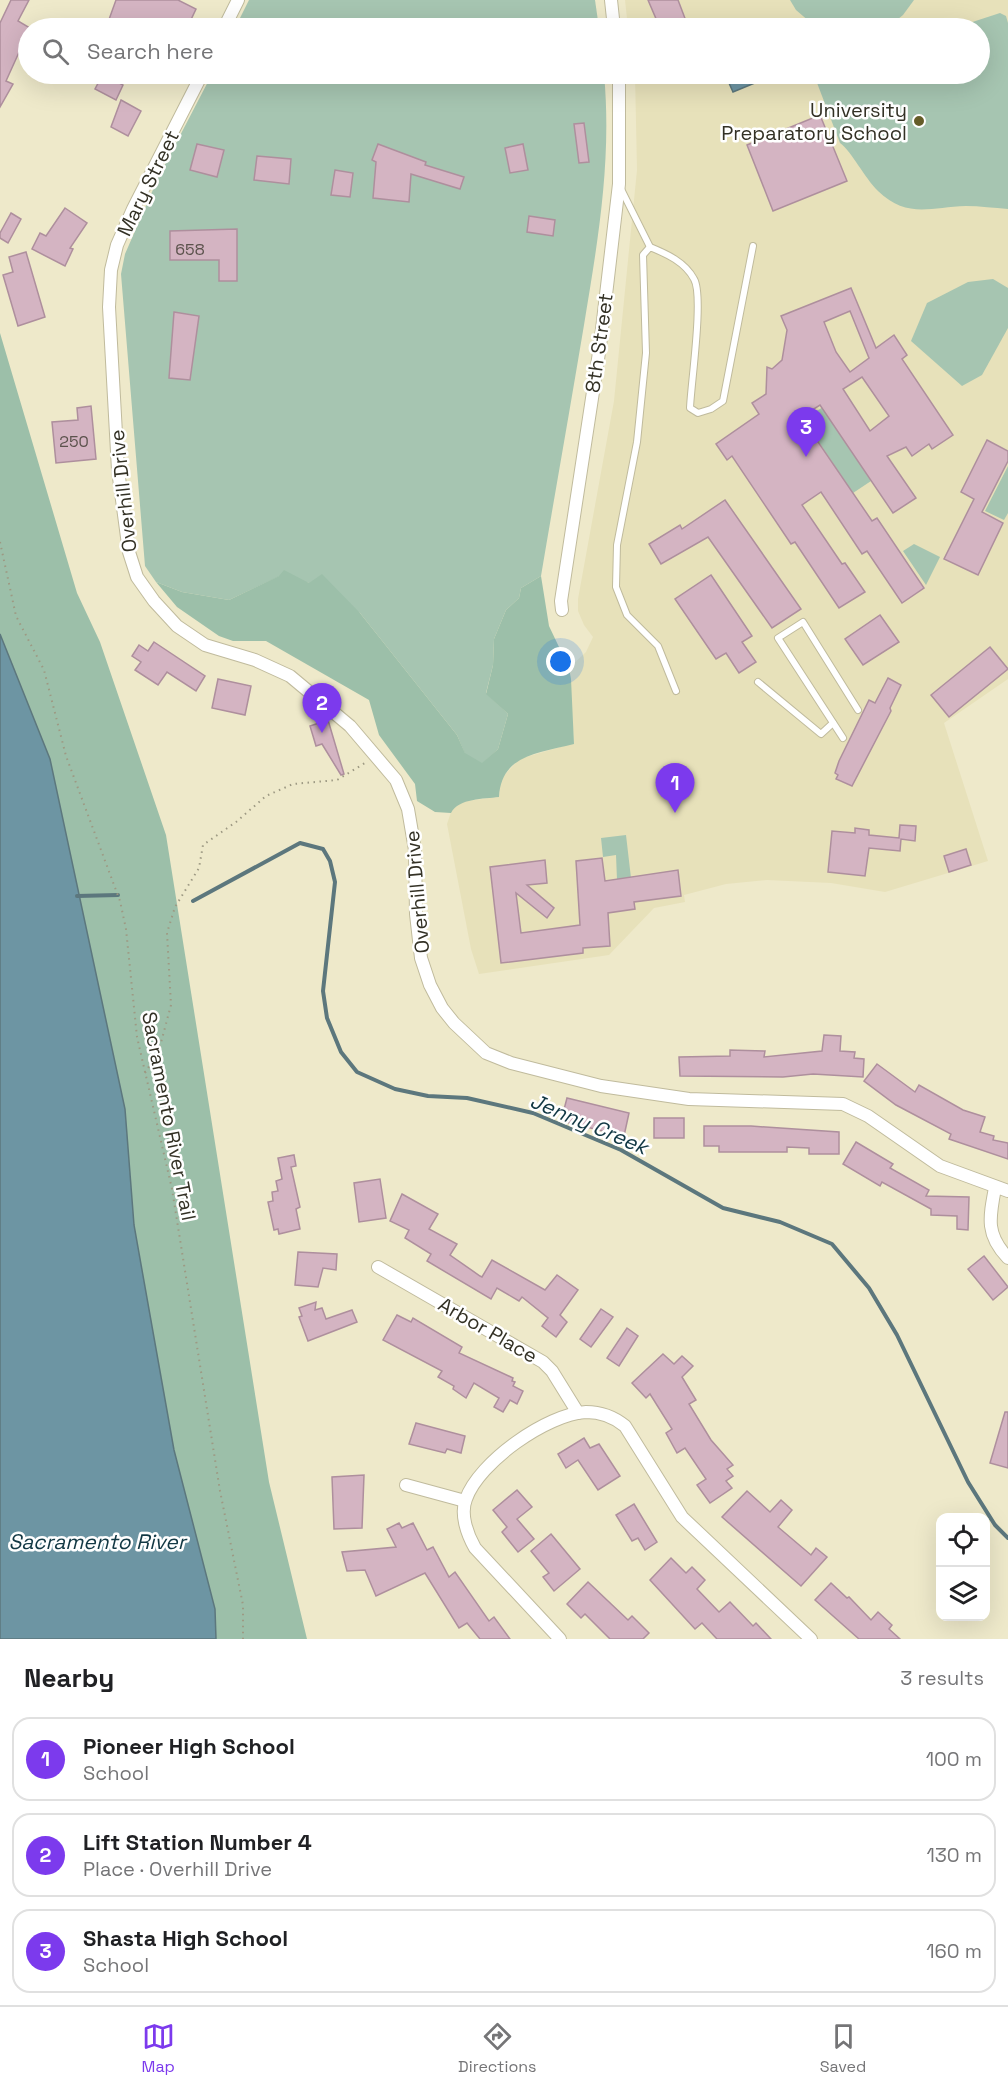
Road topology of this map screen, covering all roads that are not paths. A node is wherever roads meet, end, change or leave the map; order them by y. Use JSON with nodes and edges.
{"nodes":[{"id":1,"x":238,"y":0,"type":"edge"},
{"id":2,"x":611,"y":0,"type":"edge"},
{"id":3,"x":229,"y":18,"type":"edge"},
{"id":4,"x":613,"y":18,"type":"edge"},
{"id":5,"x":197,"y":84,"type":"edge"},
{"id":6,"x":619,"y":84,"type":"edge"},
{"id":7,"x":619,"y":184,"type":"junction"},
{"id":8,"x":753,"y":246,"type":"dead end"},
{"id":9,"x":650,"y":247,"type":"junction"},
{"id":10,"x":109,"y":296,"type":"joint"},
{"id":11,"x":562,"y":610,"type":"dead end"},
{"id":12,"x":758,"y":682,"type":"dead end"},
{"id":13,"x":676,"y":691,"type":"dead end"},
{"id":14,"x":858,"y":710,"type":"dead end"},
{"id":15,"x":833,"y":723,"type":"junction"},
{"id":16,"x":843,"y":738,"type":"dead end"},
{"id":17,"x":995,"y":1188,"type":"junction"},
{"id":18,"x":1008,"y":1191,"type":"edge"},
{"id":19,"x":1008,"y":1258,"type":"edge"},
{"id":20,"x":378,"y":1267,"type":"dead end"},
{"id":21,"x":578,"y":1413,"type":"junction"},
{"id":22,"x":406,"y":1485,"type":"dead end"},
{"id":23,"x":465,"y":1501,"type":"junction"},
{"id":24,"x":560,"y":1639,"type":"edge"},
{"id":25,"x":811,"y":1639,"type":"edge"}],
"edges":[{"from":1,"to":3,"type":"street"},
{"from":2,"to":4,"type":"street"},
{"from":5,"to":10,"type":"street","name":"Mary Street"},
{"from":6,"to":7,"type":"street","name":"8th Street"},
{"from":7,"to":9,"type":"lane"},
{"from":7,"to":11,"type":"street","name":"8th Street"},
{"from":8,"to":9,"type":"lane"},
{"from":9,"to":13,"type":"lane"},
{"from":10,"to":17,"type":"street","name":"Overhill Drive"},
{"from":12,"to":15,"type":"lane"},
{"from":14,"to":15,"type":"lane"},
{"from":15,"to":16,"type":"lane"},
{"from":17,"to":18,"type":"street","name":"Overhill Drive"},
{"from":17,"to":19,"type":"street"},
{"from":20,"to":21,"type":"street","name":"Arbor Place"},
{"from":21,"to":23,"type":"street"},
{"from":21,"to":25,"type":"street"},
{"from":22,"to":23,"type":"street"},
{"from":23,"to":24,"type":"street"}]}
